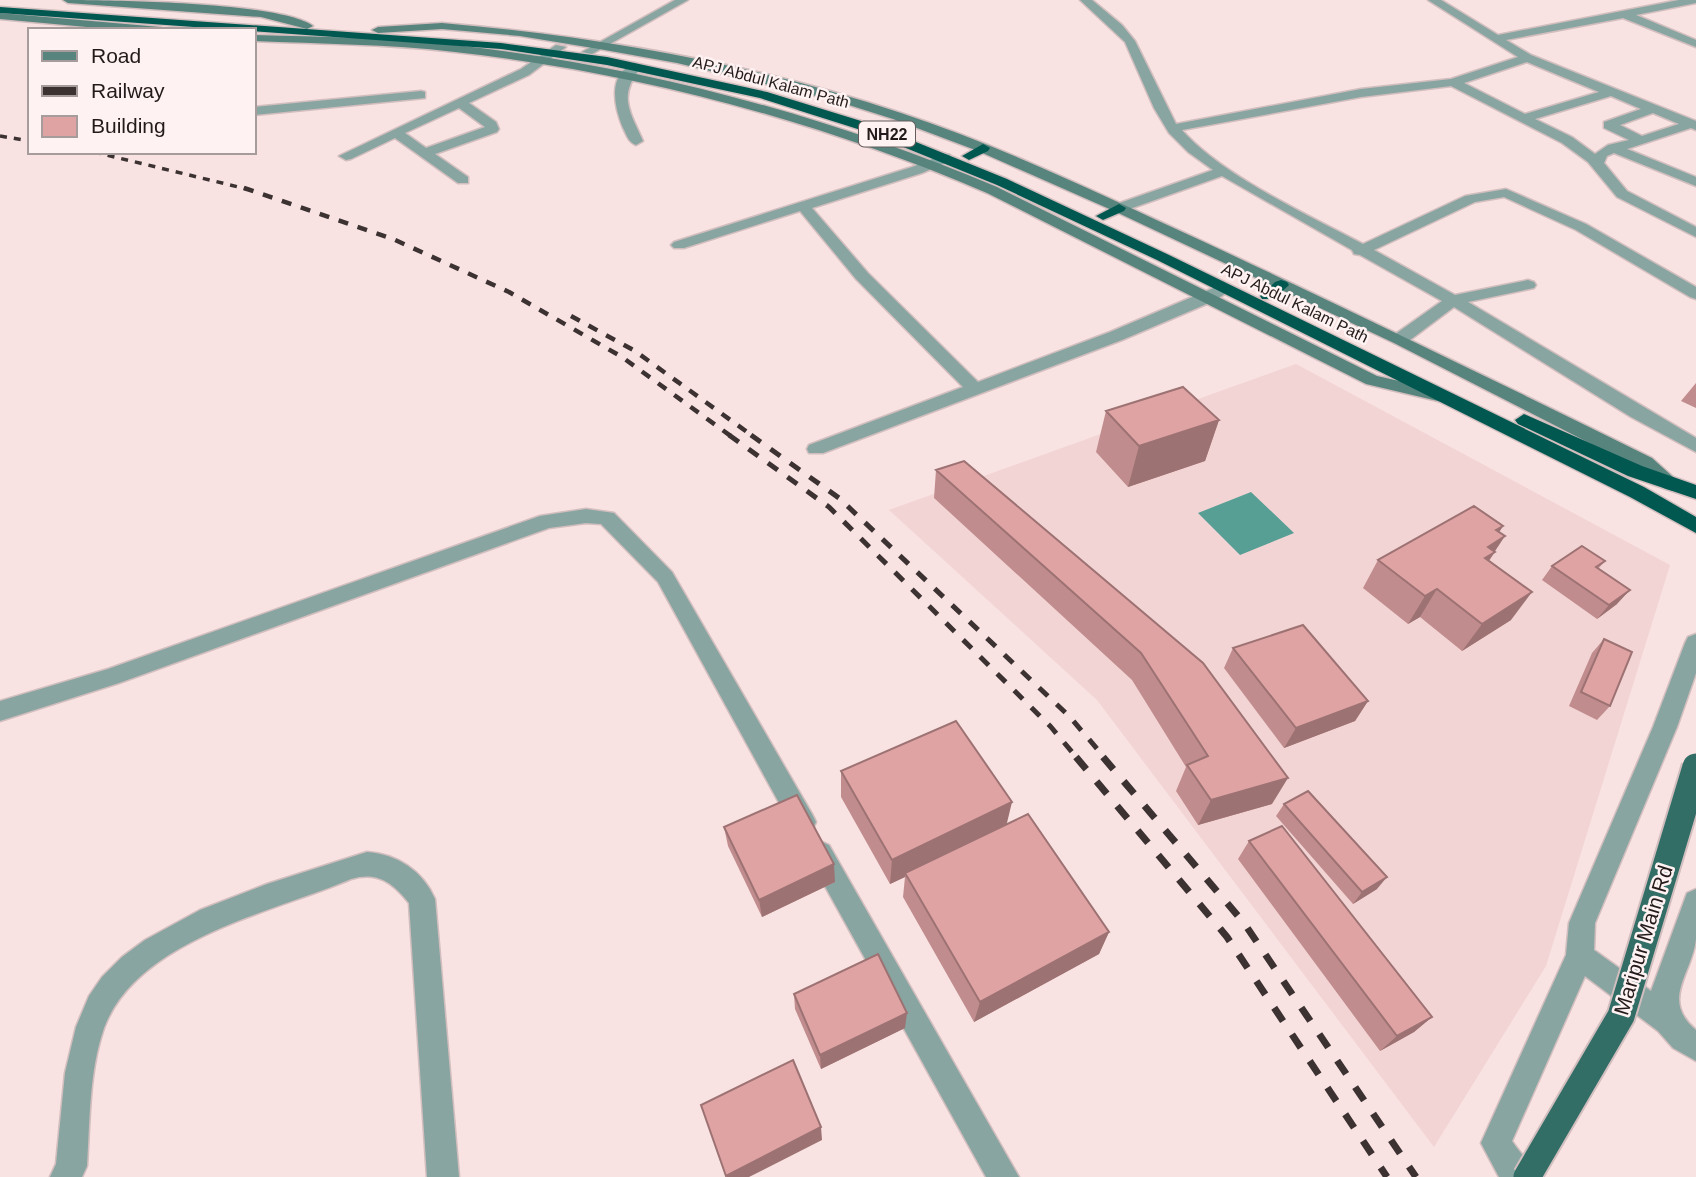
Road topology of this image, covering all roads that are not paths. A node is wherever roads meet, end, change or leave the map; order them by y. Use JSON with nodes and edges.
{"nodes":[{"id":1,"x":68,"y":0,"type":"edge"},
{"id":2,"x":684,"y":0,"type":"edge"},
{"id":3,"x":1085,"y":0,"type":"edge"},
{"id":4,"x":1433,"y":0,"type":"edge"},
{"id":5,"x":1696,"y":1,"type":"edge"},
{"id":6,"x":0,"y":3,"type":"edge"},
{"id":7,"x":0,"y":10,"type":"edge"},
{"id":8,"x":218,"y":11,"type":"junction"},
{"id":9,"x":1623,"y":14,"type":"junction"},
{"id":10,"x":0,"y":16,"type":"edge"},
{"id":11,"x":136,"y":24,"type":"junction"},
{"id":12,"x":193,"y":24,"type":"edge"},
{"id":13,"x":307,"y":26,"type":"junction"},
{"id":14,"x":152,"y":28,"type":"edge"},
{"id":15,"x":283,"y":28,"type":"junction"},
{"id":16,"x":378,"y":30,"type":"junction"},
{"id":17,"x":256,"y":38,"type":"edge"},
{"id":18,"x":1496,"y":38,"type":"junction"},
{"id":19,"x":410,"y":42,"type":"junction"},
{"id":20,"x":1696,"y":44,"type":"edge"},
{"id":21,"x":593,"y":49,"type":"junction"},
{"id":22,"x":552,"y":54,"type":"junction"},
{"id":23,"x":1527,"y":58,"type":"junction"},
{"id":24,"x":630,"y":71,"type":"junction"},
{"id":25,"x":1453,"y":82,"type":"junction"},
{"id":26,"x":1611,"y":92,"type":"junction"},
{"id":27,"x":421,"y":95,"type":"dead end"},
{"id":28,"x":460,"y":103,"type":"junction"},
{"id":29,"x":1652,"y":109,"type":"junction"},
{"id":30,"x":256,"y":111,"type":"edge"},
{"id":31,"x":1525,"y":118,"type":"junction"},
{"id":32,"x":1693,"y":125,"type":"edge"},
{"id":33,"x":1173,"y":128,"type":"junction"},
{"id":34,"x":396,"y":133,"type":"junction"},
{"id":35,"x":636,"y":141,"type":"dead end"},
{"id":36,"x":1642,"y":141,"type":"junction"},
{"id":37,"x":983,"y":148,"type":"junction"},
{"id":38,"x":1613,"y":148,"type":"junction"},
{"id":39,"x":424,"y":153,"type":"junction"},
{"id":40,"x":346,"y":156,"type":"dead end"},
{"id":41,"x":970,"y":156,"type":"junction"},
{"id":42,"x":939,"y":161,"type":"junction"},
{"id":43,"x":1597,"y":163,"type":"junction"},
{"id":44,"x":1224,"y":171,"type":"junction"},
{"id":45,"x":1693,"y":179,"type":"edge"},
{"id":46,"x":463,"y":180,"type":"dead end"},
{"id":47,"x":804,"y":207,"type":"junction"},
{"id":48,"x":1119,"y":208,"type":"junction"},
{"id":49,"x":1103,"y":216,"type":"junction"},
{"id":50,"x":1696,"y":233,"type":"edge"},
{"id":51,"x":680,"y":245,"type":"dead end"},
{"id":52,"x":1359,"y":251,"type":"junction"},
{"id":53,"x":1281,"y":285,"type":"junction"},
{"id":54,"x":1528,"y":285,"type":"dead end"},
{"id":55,"x":1217,"y":292,"type":"junction"},
{"id":56,"x":1696,"y":294,"type":"edge"},
{"id":57,"x":1268,"y":296,"type":"junction"},
{"id":58,"x":1453,"y":300,"type":"junction"},
{"id":59,"x":1400,"y":340,"type":"junction"},
{"id":60,"x":975,"y":389,"type":"junction"},
{"id":61,"x":1696,"y":446,"type":"edge"},
{"id":62,"x":816,"y":449,"type":"dead end"},
{"id":63,"x":1672,"y":485,"type":"junction"},
{"id":64,"x":1696,"y":492,"type":"edge"},
{"id":65,"x":1696,"y":526,"type":"edge"},
{"id":66,"x":1696,"y":643,"type":"edge"},
{"id":67,"x":0,"y":711,"type":"edge"},
{"id":68,"x":1696,"y":767,"type":"edge"},
{"id":69,"x":1696,"y":902,"type":"edge"},
{"id":70,"x":1580,"y":956,"type":"junction"},
{"id":71,"x":1668,"y":1021,"type":"junction"},
{"id":72,"x":1696,"y":1047,"type":"edge"},
{"id":73,"x":66,"y":1177,"type":"edge"},
{"id":74,"x":443,"y":1177,"type":"edge"},
{"id":75,"x":1003,"y":1177,"type":"edge"},
{"id":76,"x":1525,"y":1177,"type":"edge"}],
"edges":[{"from":1,"to":8,"type":"street","number":"NH22"},
{"from":2,"to":21,"type":"street"},
{"from":3,"to":33,"type":"street"},
{"from":4,"to":18,"type":"street"},
{"from":5,"to":9,"type":"street"},
{"from":6,"to":12,"type":"highway","name":"APJ Abdul Kalam Path","number":"NH22"},
{"from":7,"to":11,"type":"highway","name":"APJ Abdul Kalam Path","number":"NH22"},
{"from":8,"to":12,"type":"highway"},
{"from":8,"to":13,"type":"street","number":"NH22"},
{"from":9,"to":18,"type":"street"},
{"from":9,"to":20,"type":"street"},
{"from":10,"to":11,"type":"street","number":"NH22"},
{"from":11,"to":12,"type":"highway","name":"APJ Abdul Kalam Path","number":"NH22"},
{"from":11,"to":14,"type":"street","number":"NH22"},
{"from":12,"to":15,"type":"highway","name":"APJ Abdul Kalam Path","number":"NH22"},
{"from":13,"to":15,"type":"highway","name":"APJ Abdul Kalam Path","number":"NH22"},
{"from":13,"to":16,"type":"highway","name":"APJ Abdul Kalam Path","number":"NH22"},
{"from":15,"to":19,"type":"highway","name":"APJ Abdul Kalam Path","number":"NH22"},
{"from":16,"to":21,"type":"street","number":"NH22"},
{"from":16,"to":22,"type":"highway","name":"APJ Abdul Kalam Path","number":"NH22"},
{"from":17,"to":19,"type":"street","number":"NH22"},
{"from":18,"to":23,"type":"street"},
{"from":19,"to":22,"type":"highway","name":"APJ Abdul Kalam Path","number":"NH22"},
{"from":21,"to":22,"type":"highway","name":"APJ Abdul Kalam Path","number":"NH22"},
{"from":21,"to":37,"type":"street","number":"NH22"},
{"from":21,"to":41,"type":"highway","name":"APJ Abdul Kalam Path","number":"NH22"},
{"from":22,"to":24,"type":"highway","name":"APJ Abdul Kalam Path","number":"NH22"},
{"from":22,"to":28,"type":"street"},
{"from":23,"to":25,"type":"street"},
{"from":23,"to":26,"type":"street"},
{"from":24,"to":35,"type":"street"},
{"from":24,"to":42,"type":"highway","name":"APJ Abdul Kalam Path","number":"NH22"},
{"from":25,"to":31,"type":"street"},
{"from":25,"to":33,"type":"street"},
{"from":26,"to":29,"type":"street"},
{"from":26,"to":31,"type":"street"},
{"from":27,"to":30,"type":"street"},
{"from":28,"to":34,"type":"street"},
{"from":28,"to":39,"type":"street"},
{"from":29,"to":32,"type":"street"},
{"from":29,"to":36,"type":"street"},
{"from":31,"to":43,"type":"street"},
{"from":32,"to":36,"type":"street"},
{"from":33,"to":44,"type":"street"},
{"from":34,"to":39,"type":"street"},
{"from":34,"to":40,"type":"street"},
{"from":36,"to":38,"type":"street"},
{"from":37,"to":41,"type":"highway"},
{"from":37,"to":48,"type":"street","number":"NH22"},
{"from":38,"to":43,"type":"street"},
{"from":38,"to":45,"type":"street"},
{"from":39,"to":46,"type":"street"},
{"from":41,"to":49,"type":"highway","name":"APJ Abdul Kalam Path","number":"NH22"},
{"from":42,"to":47,"type":"street"},
{"from":42,"to":55,"type":"highway","name":"APJ Abdul Kalam Path","number":"NH22"},
{"from":43,"to":50,"type":"street"},
{"from":44,"to":48,"type":"street"},
{"from":44,"to":52,"type":"street"},
{"from":47,"to":51,"type":"street"},
{"from":47,"to":60,"type":"street"},
{"from":48,"to":49,"type":"highway"},
{"from":48,"to":53,"type":"street","number":"NH22"},
{"from":49,"to":57,"type":"highway","name":"APJ Abdul Kalam Path","number":"NH22"},
{"from":52,"to":56,"type":"street"},
{"from":52,"to":58,"type":"street"},
{"from":53,"to":57,"type":"highway"},
{"from":53,"to":59,"type":"street","number":"NH22"},
{"from":54,"to":58,"type":"street"},
{"from":55,"to":60,"type":"street"},
{"from":55,"to":65,"type":"highway","name":"APJ Abdul Kalam Path","number":"NH22"},
{"from":57,"to":63,"type":"highway","name":"APJ Abdul Kalam Path","number":"NH22"},
{"from":58,"to":59,"type":"street"},
{"from":58,"to":61,"type":"street"},
{"from":59,"to":63,"type":"street","number":"NH22"},
{"from":60,"to":62,"type":"street"},
{"from":63,"to":64,"type":"highway","number":"NH22"},
{"from":66,"to":70,"type":"street"},
{"from":67,"to":75,"type":"street"},
{"from":68,"to":76,"type":"main road","name":"Maripur Main Rd","bridge":true},
{"from":69,"to":71,"type":"street"},
{"from":70,"to":71,"type":"street"},
{"from":70,"to":76,"type":"street"},
{"from":71,"to":72,"type":"street"},
{"from":73,"to":74,"type":"street"}]}
